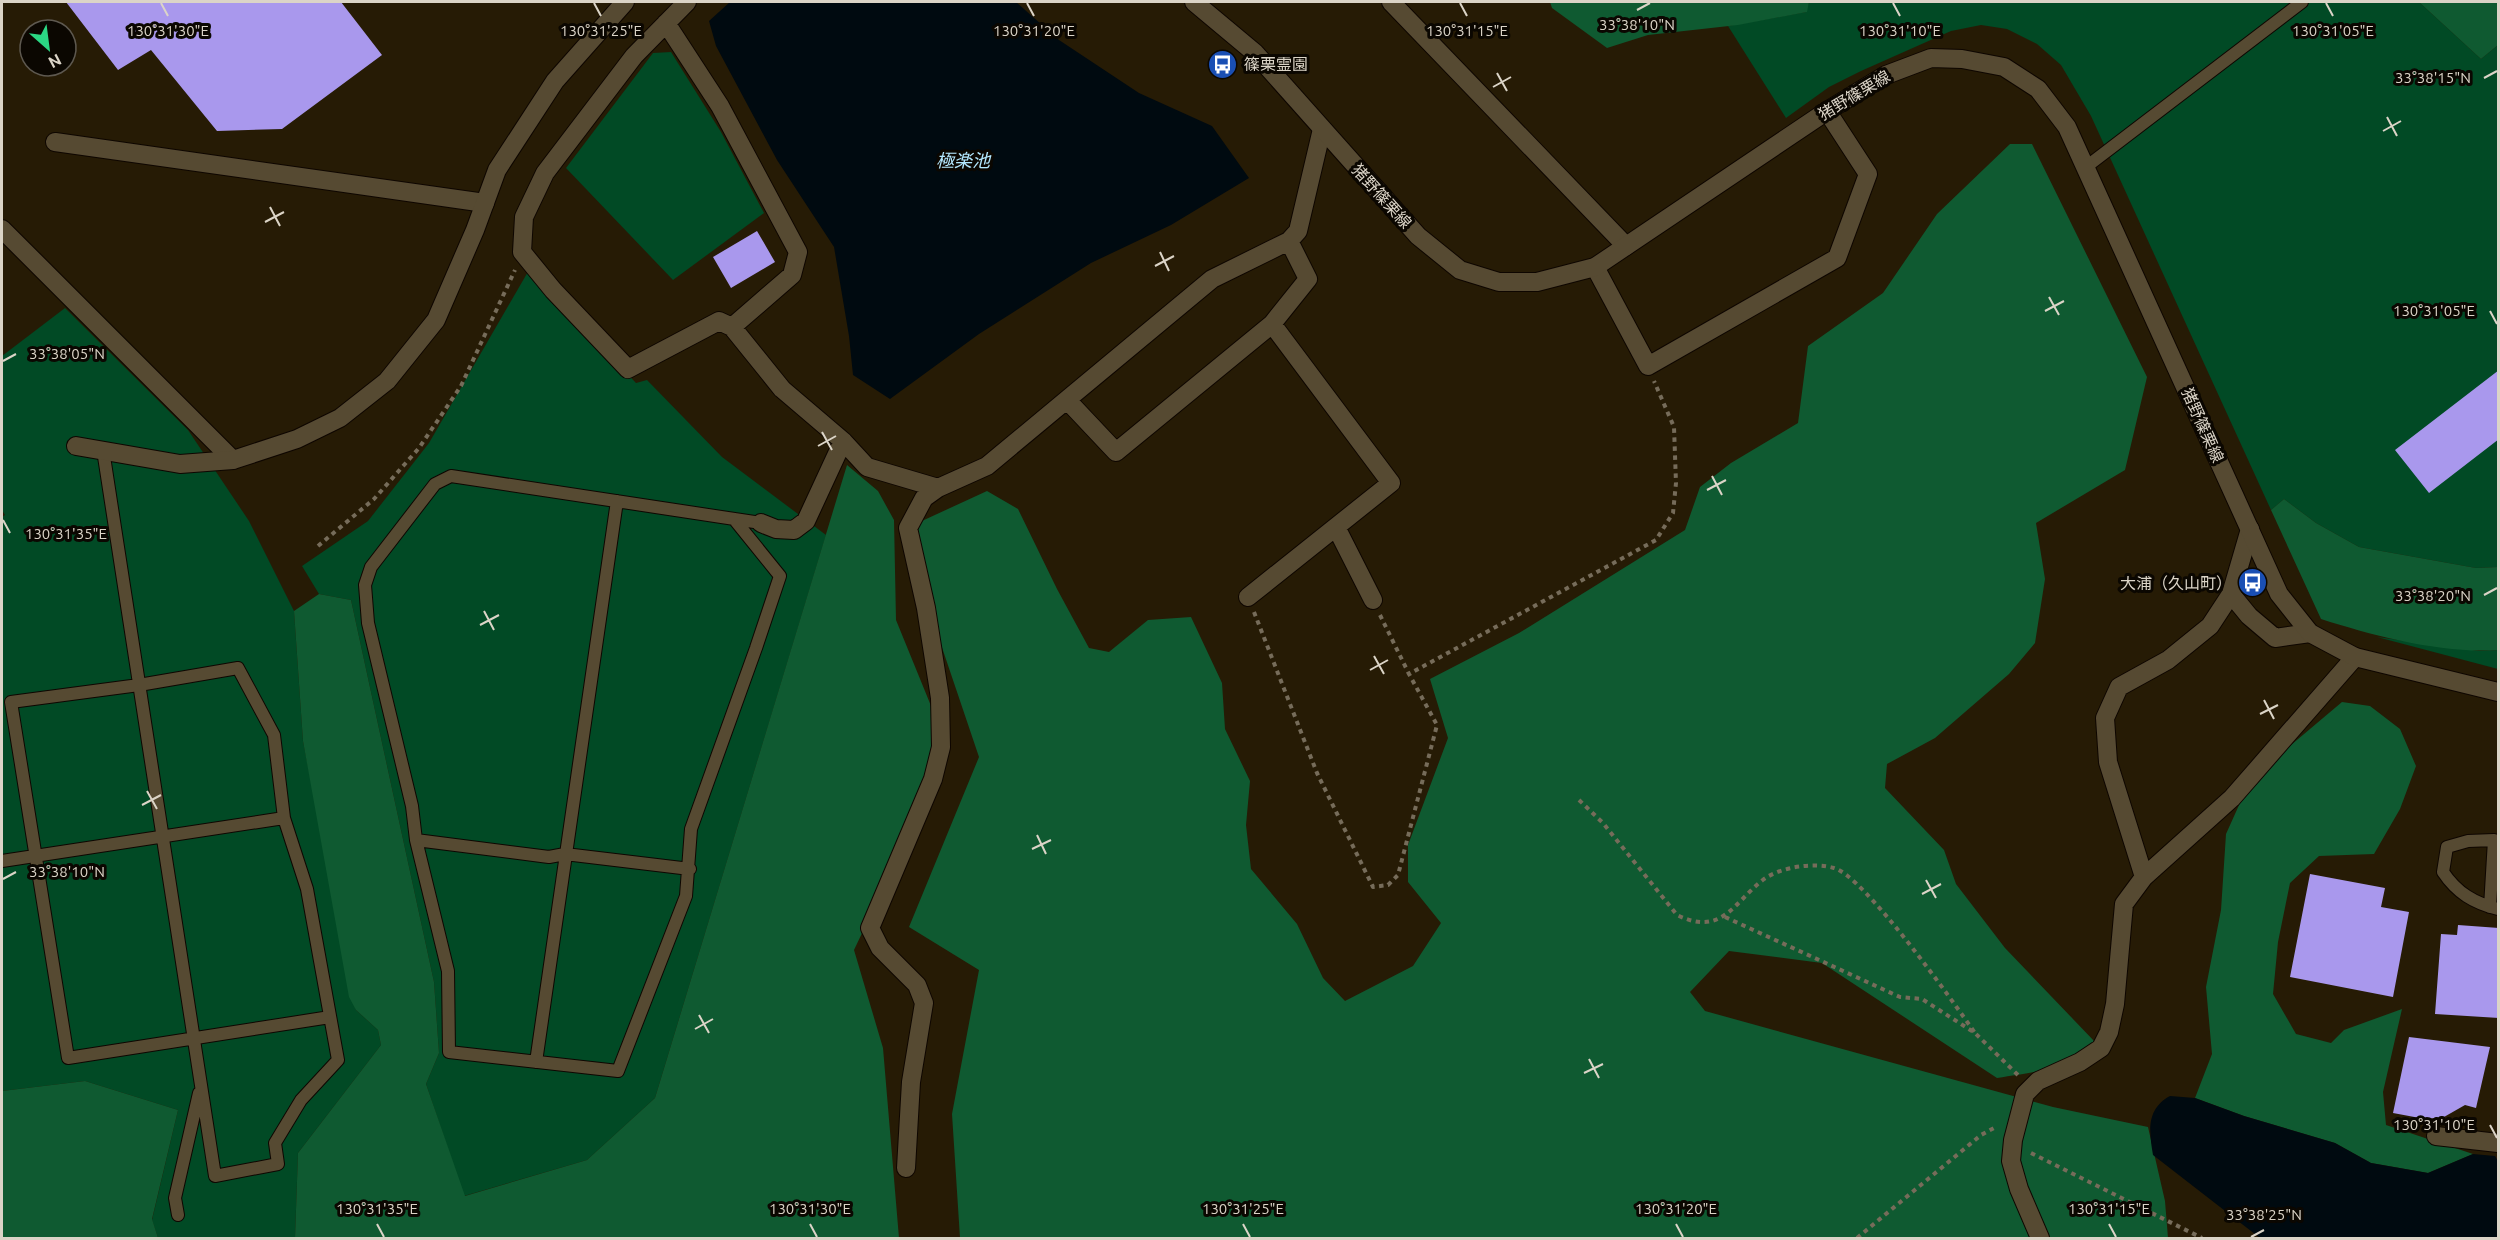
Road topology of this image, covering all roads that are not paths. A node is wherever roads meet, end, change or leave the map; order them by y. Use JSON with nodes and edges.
{"nodes":[{"id":1,"x":625,"y":2,"type":"edge"},
{"id":2,"x":687,"y":2,"type":"edge"},
{"id":3,"x":1194,"y":2,"type":"edge"},
{"id":4,"x":1391,"y":2,"type":"edge"},
{"id":5,"x":2302,"y":2,"type":"edge"},
{"id":6,"x":666,"y":23,"type":"junction"},
{"id":7,"x":1827,"y":111,"type":"junction"},
{"id":8,"x":1322,"y":129,"type":"junction"},
{"id":9,"x":55,"y":142,"type":"dead end"},
{"id":10,"x":2086,"y":167,"type":"junction"},
{"id":11,"x":485,"y":203,"type":"junction"},
{"id":12,"x":2,"y":229,"type":"edge"},
{"id":13,"x":1288,"y":241,"type":"junction"},
{"id":14,"x":1626,"y":246,"type":"junction"},
{"id":15,"x":1595,"y":267,"type":"junction"},
{"id":16,"x":1272,"y":324,"type":"junction"},
{"id":17,"x":732,"y":327,"type":"junction"},
{"id":18,"x":1067,"y":400,"type":"junction"},
{"id":19,"x":843,"y":441,"type":"junction"},
{"id":20,"x":76,"y":446,"type":"dead end"},
{"id":21,"x":103,"y":450,"type":"junction"},
{"id":22,"x":233,"y":460,"type":"junction"},
{"id":23,"x":938,"y":488,"type":"junction"},
{"id":24,"x":617,"y":501,"type":"junction"},
{"id":25,"x":734,"y":519,"type":"junction"},
{"id":26,"x":761,"y":523,"type":"joint"},
{"id":27,"x":1336,"y":526,"type":"junction"},
{"id":28,"x":2250,"y":529,"type":"junction"},
{"id":29,"x":2230,"y":594,"type":"junction"},
{"id":30,"x":1248,"y":597,"type":"road end"},
{"id":31,"x":1373,"y":600,"type":"road end"},
{"id":32,"x":2310,"y":633,"type":"junction"},
{"id":33,"x":2355,"y":657,"type":"junction"},
{"id":34,"x":139,"y":685,"type":"junction"},
{"id":35,"x":2499,"y":692,"type":"edge"},
{"id":36,"x":11,"y":702,"type":"junction"},
{"id":37,"x":2,"y":713,"type":"edge"},
{"id":38,"x":284,"y":818,"type":"junction"},
{"id":39,"x":162,"y":836,"type":"junction"},
{"id":40,"x":416,"y":840,"type":"junction"},
{"id":41,"x":566,"y":854,"type":"junction"},
{"id":42,"x":36,"y":856,"type":"junction"},
{"id":43,"x":2,"y":861,"type":"edge"},
{"id":44,"x":690,"y":869,"type":"junction"},
{"id":45,"x":2144,"y":877,"type":"junction"},
{"id":46,"x":2494,"y":908,"type":"edge"},
{"id":47,"x":330,"y":1017,"type":"junction"},
{"id":48,"x":194,"y":1038,"type":"junction"},
{"id":49,"x":536,"y":1062,"type":"junction"},
{"id":50,"x":201,"y":1086,"type":"junction"},
{"id":51,"x":2436,"y":1136,"type":"dead end"},
{"id":52,"x":2499,"y":1143,"type":"edge"},
{"id":53,"x":906,"y":1168,"type":"dead end"},
{"id":54,"x":178,"y":1215,"type":"dead end"},
{"id":55,"x":2040,"y":1239,"type":"edge"}],
"edges":[{"from":1,"to":11,"type":"street"},
{"from":2,"to":6,"type":"street"},
{"from":3,"to":8,"type":"street","name":"猪野篠栗線"},
{"from":4,"to":14,"type":"street"},
{"from":5,"to":10,"type":"lane"},
{"from":6,"to":17,"type":"street"},
{"from":6,"to":17,"type":"street"},
{"from":7,"to":10,"type":"street","name":"猪野篠栗線"},
{"from":7,"to":14,"type":"street","name":"猪野篠栗線"},
{"from":7,"to":15,"type":"street"},
{"from":8,"to":13,"type":"street"},
{"from":8,"to":15,"type":"street","name":"猪野篠栗線"},
{"from":9,"to":11,"type":"street"},
{"from":10,"to":28,"type":"street","name":"猪野篠栗線"},
{"from":11,"to":22,"type":"street"},
{"from":12,"to":22,"type":"street"},
{"from":13,"to":16,"type":"street"},
{"from":13,"to":18,"type":"street"},
{"from":14,"to":15,"type":"street","name":"猪野篠栗線"},
{"from":16,"to":18,"type":"street"},
{"from":16,"to":27,"type":"street"},
{"from":17,"to":19,"type":"street"},
{"from":18,"to":23,"type":"street"},
{"from":19,"to":23,"type":"street"},
{"from":19,"to":26,"type":"street"},
{"from":20,"to":21,"type":"street"},
{"from":21,"to":22,"type":"street"},
{"from":21,"to":34,"type":"lane"},
{"from":23,"to":53,"type":"street"},
{"from":24,"to":25,"type":"lane"},
{"from":24,"to":40,"type":"lane"},
{"from":24,"to":41,"type":"lane"},
{"from":25,"to":26,"type":"lane"},
{"from":25,"to":44,"type":"lane"},
{"from":27,"to":30,"type":"street"},
{"from":27,"to":31,"type":"street"},
{"from":28,"to":29,"type":"street"},
{"from":28,"to":32,"type":"street","name":"猪野篠栗線"},
{"from":29,"to":32,"type":"street"},
{"from":29,"to":45,"type":"street"},
{"from":32,"to":33,"type":"street","name":"猪野篠栗線"},
{"from":33,"to":35,"type":"street","name":"猪野篠栗線"},
{"from":33,"to":45,"type":"street"},
{"from":34,"to":36,"type":"lane"},
{"from":34,"to":38,"type":"lane"},
{"from":34,"to":39,"type":"lane"},
{"from":36,"to":37,"type":"lane"},
{"from":36,"to":42,"type":"lane"},
{"from":38,"to":39,"type":"lane"},
{"from":38,"to":47,"type":"lane"},
{"from":39,"to":42,"type":"lane"},
{"from":39,"to":48,"type":"lane"},
{"from":40,"to":41,"type":"lane"},
{"from":40,"to":49,"type":"lane"},
{"from":41,"to":44,"type":"lane"},
{"from":41,"to":49,"type":"lane"},
{"from":42,"to":43,"type":"lane"},
{"from":42,"to":48,"type":"lane"},
{"from":44,"to":49,"type":"lane"},
{"from":45,"to":55,"type":"street"},
{"from":46,"to":46,"type":"lane"},
{"from":47,"to":48,"type":"lane"},
{"from":47,"to":50,"type":"lane"},
{"from":48,"to":50,"type":"lane"},
{"from":50,"to":54,"type":"lane"},
{"from":51,"to":52,"type":"street"}]}
